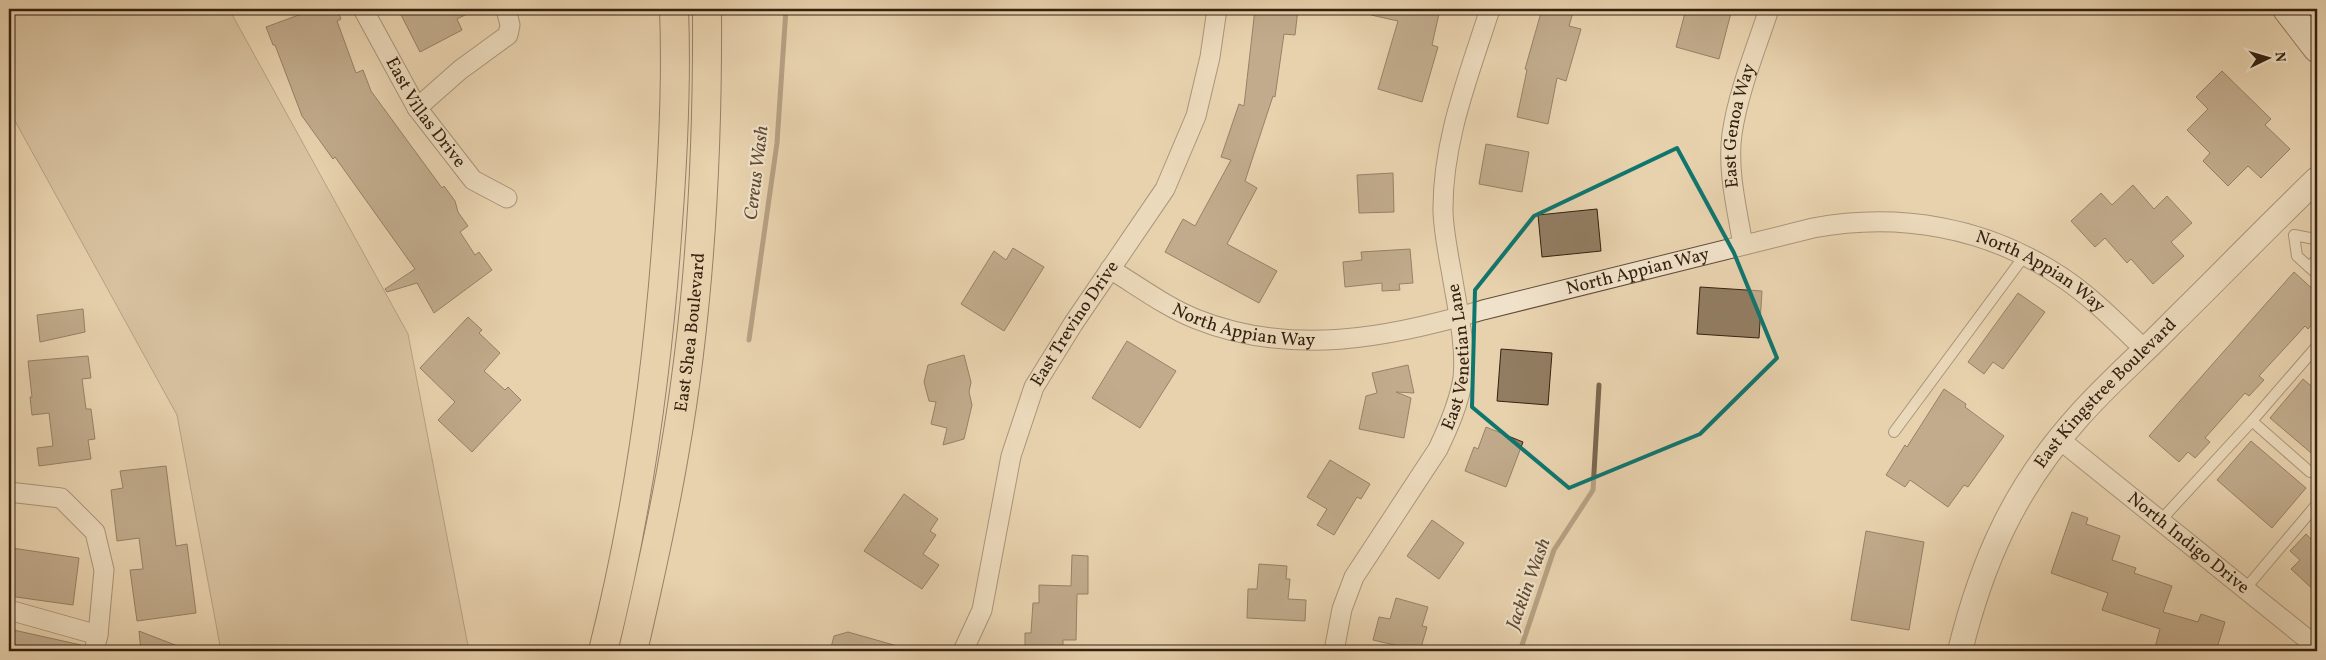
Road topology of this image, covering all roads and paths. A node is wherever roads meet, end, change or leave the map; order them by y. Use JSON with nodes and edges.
{"nodes":[{"id":1,"x":363,"y":9,"type":"edge"},
{"id":2,"x":506,"y":9,"type":"edge"},
{"id":3,"x":674,"y":9,"type":"edge"},
{"id":4,"x":707,"y":9,"type":"edge"},
{"id":5,"x":1217,"y":9,"type":"edge"},
{"id":6,"x":1490,"y":9,"type":"edge"},
{"id":7,"x":1769,"y":9,"type":"edge"},
{"id":8,"x":2287,"y":9,"type":"edge"},
{"id":9,"x":2317,"y":48,"type":"edge"},
{"id":10,"x":417,"y":108,"type":"junction"},
{"id":11,"x":2317,"y":178,"type":"edge"},
{"id":12,"x":506,"y":198,"type":"dead end"},
{"id":13,"x":668,"y":214,"type":"junction"},
{"id":14,"x":701,"y":217,"type":"junction"},
{"id":15,"x":2286,"y":226,"type":"junction"},
{"id":16,"x":2317,"y":242,"type":"edge"},
{"id":17,"x":1743,"y":244,"type":"junction"},
{"id":18,"x":2025,"y":255,"type":"junction"},
{"id":19,"x":2317,"y":259,"type":"edge"},
{"id":20,"x":1110,"y":269,"type":"junction"},
{"id":21,"x":2313,"y":271,"type":"edge"},
{"id":22,"x":1458,"y":318,"type":"junction"},
{"id":23,"x":2317,"y":348,"type":"edge"},
{"id":24,"x":2145,"y":350,"type":"junction"},
{"id":25,"x":2252,"y":421,"type":"junction"},
{"id":26,"x":1894,"y":432,"type":"dead end"},
{"id":27,"x":2059,"y":440,"type":"junction"},
{"id":28,"x":2310,"y":472,"type":"dead end"},
{"id":29,"x":9,"y":492,"type":"edge"},
{"id":30,"x":2317,"y":504,"type":"edge"},
{"id":31,"x":2160,"y":520,"type":"junction"},
{"id":32,"x":2246,"y":588,"type":"junction"},
{"id":33,"x":9,"y":610,"type":"edge"},
{"id":34,"x":96,"y":643,"type":"edge"},
{"id":35,"x":2317,"y":647,"type":"edge"},
{"id":36,"x":602,"y":651,"type":"edge"},
{"id":37,"x":633,"y":651,"type":"edge"},
{"id":38,"x":963,"y":651,"type":"edge"},
{"id":39,"x":1334,"y":651,"type":"edge"},
{"id":40,"x":1960,"y":651,"type":"edge"}],
"edges":[{"from":1,"to":10,"type":"street","name":"East Villas Drive"},
{"from":2,"to":10,"type":"street"},
{"from":3,"to":13,"type":"main road","name":"East Shea Boulevard"},
{"from":4,"to":14,"type":"main road","name":"East Shea Boulevard"},
{"from":5,"to":20,"type":"street","name":"East Trevino Drive"},
{"from":6,"to":22,"type":"street","name":"East Venetian Lane"},
{"from":7,"to":17,"type":"street","name":"East Genoa Way"},
{"from":8,"to":9,"type":"main road"},
{"from":10,"to":12,"type":"street","name":"East Villas Drive"},
{"from":11,"to":15,"type":"street","name":"East Kingstree Boulevard"},
{"from":13,"to":14,"type":"main road"},
{"from":13,"to":36,"type":"main road","name":"East Shea Boulevard"},
{"from":14,"to":37,"type":"main road","name":"East Shea Boulevard"},
{"from":15,"to":16,"type":"lane"},
{"from":15,"to":21,"type":"lane"},
{"from":15,"to":24,"type":"street","name":"East Kingstree Boulevard"},
{"from":17,"to":18,"type":"street","name":"North Appian Way"},
{"from":17,"to":22,"type":"street","name":"North Appian Way"},
{"from":18,"to":24,"type":"street","name":"North Appian Way"},
{"from":18,"to":26,"type":"lane"},
{"from":19,"to":21,"type":"lane"},
{"from":20,"to":22,"type":"street","name":"North Appian Way"},
{"from":20,"to":38,"type":"street","name":"East Trevino Drive"},
{"from":22,"to":39,"type":"street","name":"East Venetian Lane"},
{"from":23,"to":25,"type":"lane"},
{"from":24,"to":27,"type":"street","name":"East Kingstree Boulevard"},
{"from":25,"to":28,"type":"lane"},
{"from":25,"to":31,"type":"lane"},
{"from":27,"to":31,"type":"street","name":"North Indigo Drive"},
{"from":27,"to":40,"type":"street","name":"East Kingstree Boulevard"},
{"from":29,"to":34,"type":"street"},
{"from":30,"to":32,"type":"lane"},
{"from":31,"to":32,"type":"street","name":"North Indigo Drive"},
{"from":32,"to":35,"type":"street","name":"North Indigo Drive"},
{"from":33,"to":34,"type":"street"}]}
